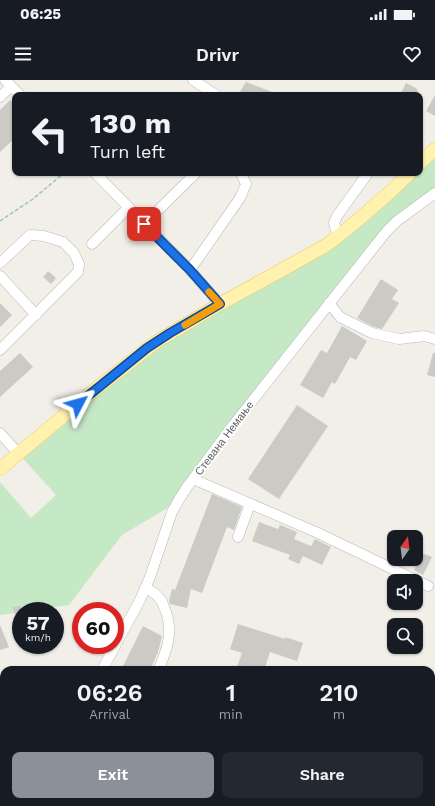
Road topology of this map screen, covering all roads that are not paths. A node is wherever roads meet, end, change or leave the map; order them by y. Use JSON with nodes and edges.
{"nodes":[{"id":1,"x":193,"y":80,"type":"edge"},
{"id":2,"x":8,"y":83,"type":"edge"},
{"id":3,"x":17,"y":92,"type":"edge"},
{"id":4,"x":211,"y":92,"type":"edge"},
{"id":5,"x":0,"y":97,"type":"edge"},
{"id":6,"x":435,"y":149,"type":"edge"},
{"id":7,"x":423,"y":160,"type":"edge"},
{"id":8,"x":98,"y":176,"type":"edge"},
{"id":9,"x":193,"y":176,"type":"edge"},
{"id":10,"x":242,"y":176,"type":"edge"},
{"id":11,"x":366,"y":176,"type":"edge"},
{"id":12,"x":407,"y":176,"type":"edge"},
{"id":13,"x":435,"y":193,"type":"edge"},
{"id":14,"x":128,"y":208,"type":"junction"},
{"id":15,"x":144,"y":224,"type":"junction"},
{"id":16,"x":338,"y":236,"type":"junction"},
{"id":17,"x":92,"y":244,"type":"dead end"},
{"id":18,"x":0,"y":263,"type":"edge"},
{"id":19,"x":190,"y":270,"type":"junction"},
{"id":20,"x":0,"y":276,"type":"edge"},
{"id":21,"x":329,"y":303,"type":"junction"},
{"id":22,"x":220,"y":304,"type":"junction"},
{"id":23,"x":36,"y":315,"type":"junction"},
{"id":24,"x":435,"y":339,"type":"edge"},
{"id":25,"x":0,"y":350,"type":"edge"},
{"id":26,"x":0,"y":433,"type":"edge"},
{"id":27,"x":18,"y":453,"type":"junction"},
{"id":28,"x":0,"y":469,"type":"edge"},
{"id":29,"x":193,"y":479,"type":"junction"},
{"id":30,"x":250,"y":504,"type":"junction"},
{"id":31,"x":238,"y":537,"type":"dead end"},
{"id":32,"x":428,"y":586,"type":"dead end"},
{"id":33,"x":146,"y":588,"type":"junction"},
{"id":34,"x":104,"y":666,"type":"edge"},
{"id":35,"x":162,"y":666,"type":"edge"}],
"edges":[{"from":1,"to":4,"type":"street"},
{"from":2,"to":3,"type":"street"},
{"from":2,"to":5,"type":"street"},
{"from":6,"to":7,"type":"main road"},
{"from":8,"to":14,"type":"street"},
{"from":9,"to":15,"type":"street"},
{"from":10,"to":19,"type":"street"},
{"from":11,"to":16,"type":"street"},
{"from":12,"to":16,"type":"main road"},
{"from":13,"to":21,"type":"street","name":"Стевана Немање"},
{"from":14,"to":15,"type":"street"},
{"from":14,"to":17,"type":"street"},
{"from":15,"to":19,"type":"street"},
{"from":16,"to":22,"type":"main road"},
{"from":18,"to":23,"type":"street"},
{"from":19,"to":22,"type":"street"},
{"from":20,"to":23,"type":"street"},
{"from":21,"to":24,"type":"street"},
{"from":21,"to":29,"type":"street","name":"Стевана Немање"},
{"from":22,"to":27,"type":"main road"},
{"from":23,"to":25,"type":"street"},
{"from":26,"to":27,"type":"street"},
{"from":27,"to":28,"type":"main road"},
{"from":29,"to":30,"type":"street"},
{"from":29,"to":33,"type":"street","name":"Стевана Немање"},
{"from":30,"to":31,"type":"street"},
{"from":30,"to":32,"type":"street"},
{"from":33,"to":34,"type":"street","name":"Стевана Немање"},
{"from":33,"to":35,"type":"street"}]}
